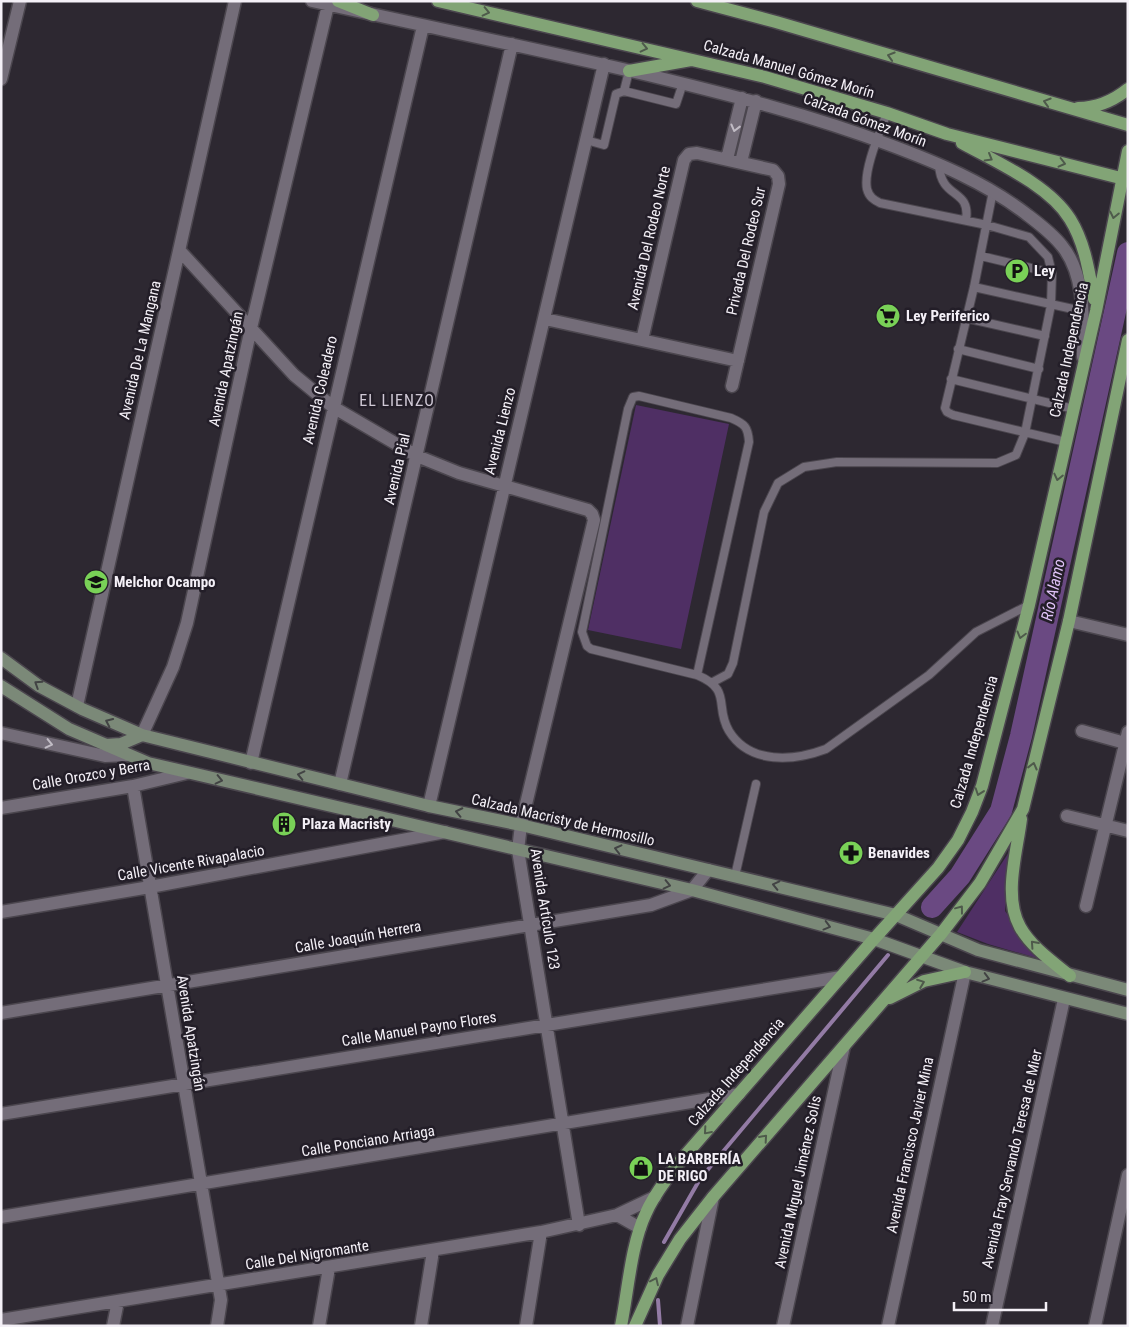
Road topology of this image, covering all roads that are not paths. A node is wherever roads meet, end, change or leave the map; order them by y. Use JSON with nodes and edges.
{"nodes":[{"id":1,"x":20,"y":1,"type":"edge"},
{"id":2,"x":236,"y":1,"type":"edge"},
{"id":3,"x":312,"y":1,"type":"edge"},
{"id":4,"x":438,"y":1,"type":"edge"},
{"id":5,"x":697,"y":1,"type":"edge"},
{"id":6,"x":333,"y":3,"type":"edge"},
{"id":7,"x":373,"y":15,"type":"joint"},
{"id":8,"x":423,"y":26,"type":"junction"},
{"id":9,"x":512,"y":44,"type":"junction"},
{"id":10,"x":695,"y":60,"type":"junction"},
{"id":11,"x":604,"y":64,"type":"junction"},
{"id":12,"x":629,"y":70,"type":"junction"},
{"id":13,"x":1,"y":79,"type":"edge"},
{"id":14,"x":682,"y":83,"type":"junction"},
{"id":15,"x":1128,"y":89,"type":"edge"},
{"id":16,"x":624,"y":91,"type":"junction"},
{"id":17,"x":742,"y":98,"type":"junction"},
{"id":18,"x":756,"y":101,"type":"junction"},
{"id":19,"x":1066,"y":108,"type":"junction"},
{"id":20,"x":887,"y":113,"type":"junction"},
{"id":21,"x":1128,"y":126,"type":"edge"},
{"id":22,"x":947,"y":134,"type":"junction"},
{"id":23,"x":586,"y":140,"type":"junction"},
{"id":24,"x":877,"y":140,"type":"junction"},
{"id":25,"x":1128,"y":150,"type":"edge"},
{"id":26,"x":727,"y":159,"type":"junction"},
{"id":27,"x":741,"y":162,"type":"junction"},
{"id":28,"x":939,"y":165,"type":"junction"},
{"id":29,"x":1125,"y":179,"type":"edge"},
{"id":30,"x":993,"y":192,"type":"junction"},
{"id":31,"x":966,"y":220,"type":"junction"},
{"id":32,"x":987,"y":225,"type":"junction"},
{"id":33,"x":180,"y":250,"type":"junction"},
{"id":34,"x":980,"y":256,"type":"junction"},
{"id":35,"x":1052,"y":273,"type":"junction"},
{"id":36,"x":974,"y":287,"type":"junction"},
{"id":37,"x":1051,"y":304,"type":"junction"},
{"id":38,"x":1096,"y":311,"type":"junction"},
{"id":39,"x":1082,"y":312,"type":"junction"},
{"id":40,"x":966,"y":318,"type":"junction"},
{"id":41,"x":545,"y":319,"type":"junction"},
{"id":42,"x":252,"y":328,"type":"junction"},
{"id":43,"x":1046,"y":336,"type":"junction"},
{"id":44,"x":642,"y":340,"type":"junction"},
{"id":45,"x":1128,"y":340,"type":"edge"},
{"id":46,"x":958,"y":349,"type":"junction"},
{"id":47,"x":738,"y":361,"type":"junction"},
{"id":48,"x":1083,"y":368,"type":"junction"},
{"id":49,"x":1039,"y":369,"type":"junction"},
{"id":50,"x":1124,"y":375,"type":"edge"},
{"id":51,"x":951,"y":379,"type":"junction"},
{"id":52,"x":732,"y":386,"type":"dead end"},
{"id":53,"x":1033,"y":399,"type":"junction"},
{"id":54,"x":333,"y":408,"type":"junction"},
{"id":55,"x":1074,"y":409,"type":"junction"},
{"id":56,"x":1025,"y":433,"type":"junction"},
{"id":57,"x":1066,"y":442,"type":"junction"},
{"id":58,"x":416,"y":456,"type":"junction"},
{"id":59,"x":503,"y":486,"type":"junction"},
{"id":60,"x":592,"y":514,"type":"junction"},
{"id":61,"x":603,"y":523,"type":"junction"},
{"id":62,"x":1029,"y":605,"type":"junction"},
{"id":63,"x":1069,"y":621,"type":"junction"},
{"id":64,"x":1128,"y":635,"type":"edge"},
{"id":65,"x":1,"y":658,"type":"edge"},
{"id":66,"x":697,"y":675,"type":"junction"},
{"id":67,"x":713,"y":682,"type":"junction"},
{"id":68,"x":1,"y":686,"type":"edge"},
{"id":69,"x":77,"y":706,"type":"junction"},
{"id":70,"x":1082,"y":731,"type":"dead end"},
{"id":71,"x":1,"y":733,"type":"edge"},
{"id":72,"x":142,"y":735,"type":"junction"},
{"id":73,"x":1126,"y":737,"type":"edge"},
{"id":74,"x":106,"y":746,"type":"junction"},
{"id":75,"x":128,"y":755,"type":"junction"},
{"id":76,"x":251,"y":763,"type":"junction"},
{"id":77,"x":187,"y":773,"type":"junction"},
{"id":78,"x":340,"y":784,"type":"junction"},
{"id":79,"x":756,"y":784,"type":"dead end"},
{"id":80,"x":133,"y":786,"type":"junction"},
{"id":81,"x":429,"y":806,"type":"junction"},
{"id":82,"x":1,"y":808,"type":"edge"},
{"id":83,"x":1023,"y":809,"type":"junction"},
{"id":84,"x":1067,"y":816,"type":"dead end"},
{"id":85,"x":521,"y":825,"type":"junction"},
{"id":86,"x":1106,"y":825,"type":"junction"},
{"id":87,"x":1128,"y":831,"type":"edge"},
{"id":88,"x":445,"y":832,"type":"junction"},
{"id":89,"x":518,"y":850,"type":"junction"},
{"id":90,"x":708,"y":870,"type":"junction"},
{"id":91,"x":735,"y":876,"type":"junction"},
{"id":92,"x":150,"y":887,"type":"junction"},
{"id":93,"x":692,"y":890,"type":"junction"},
{"id":94,"x":1086,"y":906,"type":"dead end"},
{"id":95,"x":1,"y":912,"type":"edge"},
{"id":96,"x":896,"y":915,"type":"junction"},
{"id":97,"x":531,"y":924,"type":"junction"},
{"id":98,"x":941,"y":934,"type":"junction"},
{"id":99,"x":874,"y":939,"type":"junction"},
{"id":100,"x":923,"y":956,"type":"junction"},
{"id":101,"x":965,"y":972,"type":"junction"},
{"id":102,"x":841,"y":976,"type":"junction"},
{"id":103,"x":1070,"y":976,"type":"junction"},
{"id":104,"x":166,"y":986,"type":"junction"},
{"id":105,"x":1128,"y":990,"type":"edge"},
{"id":106,"x":1064,"y":998,"type":"junction"},
{"id":107,"x":881,"y":1002,"type":"junction"},
{"id":108,"x":1,"y":1013,"type":"edge"},
{"id":109,"x":1128,"y":1014,"type":"edge"},
{"id":110,"x":547,"y":1024,"type":"junction"},
{"id":111,"x":844,"y":1046,"type":"junction"},
{"id":112,"x":183,"y":1084,"type":"junction"},
{"id":113,"x":739,"y":1094,"type":"junction"},
{"id":114,"x":1,"y":1114,"type":"edge"},
{"id":115,"x":562,"y":1125,"type":"junction"},
{"id":116,"x":1128,"y":1175,"type":"edge"},
{"id":117,"x":200,"y":1185,"type":"junction"},
{"id":118,"x":713,"y":1196,"type":"junction"},
{"id":119,"x":655,"y":1197,"type":"junction"},
{"id":120,"x":617,"y":1216,"type":"junction"},
{"id":121,"x":1,"y":1217,"type":"edge"},
{"id":122,"x":578,"y":1225,"type":"junction"},
{"id":123,"x":640,"y":1228,"type":"junction"},
{"id":124,"x":541,"y":1232,"type":"junction"},
{"id":125,"x":433,"y":1251,"type":"junction"},
{"id":126,"x":329,"y":1268,"type":"junction"},
{"id":127,"x":218,"y":1285,"type":"junction"},
{"id":128,"x":118,"y":1300,"type":"junction"},
{"id":129,"x":7,"y":1321,"type":"edge"},
{"id":130,"x":689,"y":1325,"type":"edge"},
{"id":131,"x":113,"y":1326,"type":"edge"},
{"id":132,"x":217,"y":1326,"type":"edge"},
{"id":133,"x":319,"y":1326,"type":"edge"},
{"id":134,"x":421,"y":1326,"type":"edge"},
{"id":135,"x":526,"y":1326,"type":"edge"},
{"id":136,"x":622,"y":1326,"type":"edge"},
{"id":137,"x":635,"y":1326,"type":"edge"},
{"id":138,"x":783,"y":1326,"type":"edge"},
{"id":139,"x":888,"y":1326,"type":"edge"},
{"id":140,"x":992,"y":1326,"type":"edge"},
{"id":141,"x":1095,"y":1326,"type":"edge"}],
"edges":[{"from":1,"to":13,"type":"street"},
{"from":2,"to":33,"type":"street","name":"Avenida De La Mangana"},
{"from":3,"to":6,"type":"street"},
{"from":4,"to":10,"type":"main road","name":"Calzada Manuel Gómez Morín","one_way":true},
{"from":19,"to":5,"type":"main road","one_way":true},
{"from":6,"to":7,"type":"main road"},
{"from":6,"to":42,"type":"street","name":"Avenida Apatzingán"},
{"from":7,"to":8,"type":"street","name":"Calzada Gómez Morín"},
{"from":8,"to":9,"type":"street","name":"Calzada Gómez Morín"},
{"from":8,"to":54,"type":"street","name":"Avenida Coleadero"},
{"from":9,"to":11,"type":"street","name":"Calzada Gómez Morín"},
{"from":9,"to":58,"type":"street","name":"Avenida Pial"},
{"from":10,"to":12,"type":"main road"},
{"from":10,"to":20,"type":"main road","name":"Calzada Manuel Gómez Morín"},
{"from":11,"to":12,"type":"street","name":"Calzada Gómez Morín"},
{"from":11,"to":23,"type":"street","name":"Avenida Lienzo"},
{"from":12,"to":14,"type":"street","name":"Calzada Gómez Morín"},
{"from":12,"to":16,"type":"lane"},
{"from":14,"to":16,"type":"lane"},
{"from":14,"to":17,"type":"street","name":"Calzada Gómez Morín"},
{"from":15,"to":19,"type":"main road"},
{"from":16,"to":23,"type":"lane"},
{"from":17,"to":18,"type":"street","name":"Calzada Gómez Morín"},
{"from":17,"to":26,"type":"street","one_way":true},
{"from":18,"to":24,"type":"street","name":"Calzada Gómez Morín"},
{"from":18,"to":27,"type":"street"},
{"from":19,"to":21,"type":"main road"},
{"from":20,"to":22,"type":"main road","name":"Calzada Manuel Gómez Morín"},
{"from":20,"to":24,"type":"lane"},
{"from":22,"to":29,"type":"main road","name":"Calzada Manuel Gómez Morín","one_way":true},
{"from":22,"to":38,"type":"main road","one_way":true},
{"from":23,"to":41,"type":"street","name":"Avenida Lienzo"},
{"from":24,"to":28,"type":"street","name":"Calzada Gómez Morín"},
{"from":24,"to":31,"type":"lane"},
{"from":25,"to":29,"type":"main road","name":"Calzada Independencia"},
{"from":26,"to":27,"type":"street","name":"Privada Del Rodeo Sur"},
{"from":26,"to":44,"type":"street","name":"Avenida Del Rodeo Norte"},
{"from":27,"to":47,"type":"street","name":"Privada Del Rodeo Sur"},
{"from":28,"to":30,"type":"street","name":"Calzada Gómez Morín"},
{"from":28,"to":31,"type":"lane"},
{"from":29,"to":38,"type":"main road","name":"Calzada Independencia","one_way":true},
{"from":30,"to":32,"type":"lane"},
{"from":30,"to":39,"type":"street","name":"Calzada Gómez Morín"},
{"from":31,"to":32,"type":"lane"},
{"from":32,"to":34,"type":"lane"},
{"from":32,"to":35,"type":"lane"},
{"from":33,"to":42,"type":"street"},
{"from":33,"to":69,"type":"street","name":"Avenida De La Mangana"},
{"from":34,"to":35,"type":"lane"},
{"from":34,"to":36,"type":"lane"},
{"from":35,"to":37,"type":"lane"},
{"from":36,"to":37,"type":"lane"},
{"from":36,"to":40,"type":"lane"},
{"from":37,"to":39,"type":"lane"},
{"from":37,"to":43,"type":"lane"},
{"from":38,"to":48,"type":"main road","name":"Calzada Independencia"},
{"from":39,"to":48,"type":"street","name":"Calzada Gómez Morín"},
{"from":40,"to":43,"type":"lane"},
{"from":40,"to":46,"type":"lane"},
{"from":41,"to":44,"type":"street"},
{"from":41,"to":59,"type":"street","name":"Avenida Lienzo"},
{"from":42,"to":54,"type":"street"},
{"from":42,"to":72,"type":"street","name":"Avenida Apatzingán"},
{"from":43,"to":49,"type":"lane"},
{"from":44,"to":47,"type":"street"},
{"from":45,"to":50,"type":"main road"},
{"from":46,"to":49,"type":"lane"},
{"from":46,"to":51,"type":"lane"},
{"from":47,"to":52,"type":"street","name":"Privada Del Rodeo Sur"},
{"from":48,"to":55,"type":"main road","name":"Calzada Independencia"},
{"from":49,"to":53,"type":"lane"},
{"from":50,"to":63,"type":"main road"},
{"from":51,"to":53,"type":"lane"},
{"from":51,"to":56,"type":"lane"},
{"from":53,"to":55,"type":"lane"},
{"from":53,"to":56,"type":"lane"},
{"from":54,"to":58,"type":"street"},
{"from":54,"to":76,"type":"street","name":"Avenida Coleadero"},
{"from":55,"to":57,"type":"main road","name":"Calzada Independencia"},
{"from":56,"to":57,"type":"lane"},
{"from":56,"to":67,"type":"lane"},
{"from":57,"to":62,"type":"main road","name":"Calzada Independencia","one_way":true},
{"from":58,"to":59,"type":"street"},
{"from":58,"to":78,"type":"street","name":"Avenida Pial"},
{"from":59,"to":60,"type":"street"},
{"from":59,"to":81,"type":"street","name":"Avenida Lienzo"},
{"from":60,"to":61,"type":"lane"},
{"from":60,"to":85,"type":"street","name":"Avenida Artículo 123"},
{"from":61,"to":66,"type":"lane"},
{"from":61,"to":66,"type":"lane"},
{"from":62,"to":67,"type":"lane"},
{"from":62,"to":96,"type":"main road","name":"Calzada Independencia","one_way":true},
{"from":63,"to":64,"type":"street"},
{"from":83,"to":63,"type":"main road","one_way":true},
{"from":69,"to":65,"type":"main road","name":"Calzada Macristy de Hermosillo","one_way":true},
{"from":66,"to":67,"type":"lane"},
{"from":68,"to":74,"type":"main road"},
{"from":72,"to":69,"type":"main road","name":"Calzada Macristy de Hermosillo","one_way":true},
{"from":70,"to":73,"type":"street"},
{"from":71,"to":75,"type":"street","one_way":true},
{"from":72,"to":74,"type":"main road"},
{"from":72,"to":76,"type":"main road","name":"Calzada Macristy de Hermosillo"},
{"from":73,"to":86,"type":"street"},
{"from":74,"to":75,"type":"main road"},
{"from":75,"to":77,"type":"main road"},
{"from":78,"to":76,"type":"main road","name":"Calzada Macristy de Hermosillo","one_way":true},
{"from":77,"to":80,"type":"street","name":"Calle Orozco y Berra"},
{"from":77,"to":88,"type":"main road","one_way":true},
{"from":78,"to":81,"type":"main road","name":"Calzada Macristy de Hermosillo"},
{"from":79,"to":91,"type":"lane"},
{"from":80,"to":82,"type":"street","name":"Calle Orozco y Berra"},
{"from":80,"to":92,"type":"street","name":"Avenida Apatzingán"},
{"from":85,"to":81,"type":"main road","name":"Calzada Macristy de Hermosillo","one_way":true},
{"from":98,"to":83,"type":"main road","one_way":true},
{"from":103,"to":83,"type":"main road","one_way":true},
{"from":84,"to":86,"type":"street"},
{"from":85,"to":89,"type":"street","name":"Avenida Artículo 123"},
{"from":90,"to":85,"type":"main road","name":"Calzada Macristy de Hermosillo","one_way":true},
{"from":86,"to":87,"type":"street"},
{"from":86,"to":94,"type":"street"},
{"from":88,"to":89,"type":"main road"},
{"from":88,"to":92,"type":"street","name":"Calle Vicente Rivapalacio"},
{"from":89,"to":93,"type":"main road","one_way":true},
{"from":89,"to":97,"type":"street","name":"Avenida Artículo 123"},
{"from":90,"to":91,"type":"main road","name":"Calzada Macristy de Hermosillo"},
{"from":90,"to":93,"type":"street"},
{"from":96,"to":91,"type":"main road","name":"Calzada Macristy de Hermosillo","one_way":true},
{"from":92,"to":95,"type":"street","name":"Calle Vicente Rivapalacio"},
{"from":92,"to":104,"type":"street","name":"Avenida Apatzingán"},
{"from":93,"to":97,"type":"street","name":"Calle Joaquín Herrera"},
{"from":93,"to":99,"type":"main road","one_way":true},
{"from":96,"to":98,"type":"main road","name":"Calzada Macristy de Hermosillo"},
{"from":96,"to":99,"type":"main road","name":"Calzada Independencia"},
{"from":97,"to":104,"type":"street","name":"Calle Joaquín Herrera"},
{"from":97,"to":110,"type":"street","name":"Avenida Artículo 123"},
{"from":98,"to":100,"type":"main road"},
{"from":98,"to":103,"type":"main road","name":"Calzada Macristy de Hermosillo"},
{"from":99,"to":100,"type":"main road"},
{"from":99,"to":102,"type":"main road","name":"Calzada Independencia"},
{"from":100,"to":101,"type":"main road"},
{"from":100,"to":107,"type":"main road"},
{"from":101,"to":106,"type":"main road","one_way":true},
{"from":107,"to":101,"type":"main road","one_way":true},
{"from":101,"to":139,"type":"street","name":"Avenida Francisco Javier Mina"},
{"from":102,"to":110,"type":"street","name":"Calle Manuel Payno Flores"},
{"from":102,"to":113,"type":"main road","name":"Calzada Independencia"},
{"from":103,"to":105,"type":"main road","name":"Calzada Macristy de Hermosillo"},
{"from":104,"to":108,"type":"street","name":"Calle Joaquín Herrera"},
{"from":104,"to":112,"type":"street","name":"Avenida Apatzingán"},
{"from":106,"to":109,"type":"main road"},
{"from":106,"to":140,"type":"street","name":"Avenida Fray Servando Teresa de Mier"},
{"from":107,"to":111,"type":"main road"},
{"from":110,"to":112,"type":"street","name":"Calle Manuel Payno Flores"},
{"from":110,"to":115,"type":"street","name":"Avenida Artículo 123"},
{"from":118,"to":111,"type":"main road","one_way":true},
{"from":111,"to":138,"type":"street","name":"Avenida Miguel Jiménez Solis"},
{"from":112,"to":114,"type":"street","name":"Calle Manuel Payno Flores"},
{"from":112,"to":117,"type":"street","name":"Avenida Apatzingán"},
{"from":113,"to":115,"type":"street","name":"Calle Ponciano Arriaga"},
{"from":113,"to":119,"type":"main road","name":"Calzada Independencia","one_way":true},
{"from":115,"to":117,"type":"street","name":"Calle Ponciano Arriaga"},
{"from":115,"to":122,"type":"street","name":"Avenida Artículo 123"},
{"from":116,"to":141,"type":"street"},
{"from":117,"to":121,"type":"street","name":"Calle Ponciano Arriaga"},
{"from":117,"to":127,"type":"street","name":"Avenida Apatzingán"},
{"from":118,"to":130,"type":"street"},
{"from":137,"to":118,"type":"main road","one_way":true},
{"from":119,"to":120,"type":"street","name":"Calle Del Nigromante"},
{"from":119,"to":123,"type":"main road","name":"Calzada Independencia"},
{"from":120,"to":122,"type":"street","name":"Calle Del Nigromante"},
{"from":120,"to":123,"type":"street"},
{"from":122,"to":124,"type":"street","name":"Calle Del Nigromante"},
{"from":123,"to":136,"type":"main road","name":"Calzada Independencia"},
{"from":124,"to":125,"type":"street","name":"Calle Del Nigromante"},
{"from":124,"to":135,"type":"street"},
{"from":125,"to":126,"type":"street","name":"Calle Del Nigromante"},
{"from":125,"to":134,"type":"street"},
{"from":126,"to":127,"type":"street","name":"Calle Del Nigromante"},
{"from":126,"to":133,"type":"street"},
{"from":127,"to":128,"type":"street","name":"Calle Del Nigromante"},
{"from":127,"to":132,"type":"street","name":"Avenida Apatzingán"},
{"from":128,"to":129,"type":"street","name":"Calle Del Nigromante"},
{"from":128,"to":131,"type":"street"}]}
